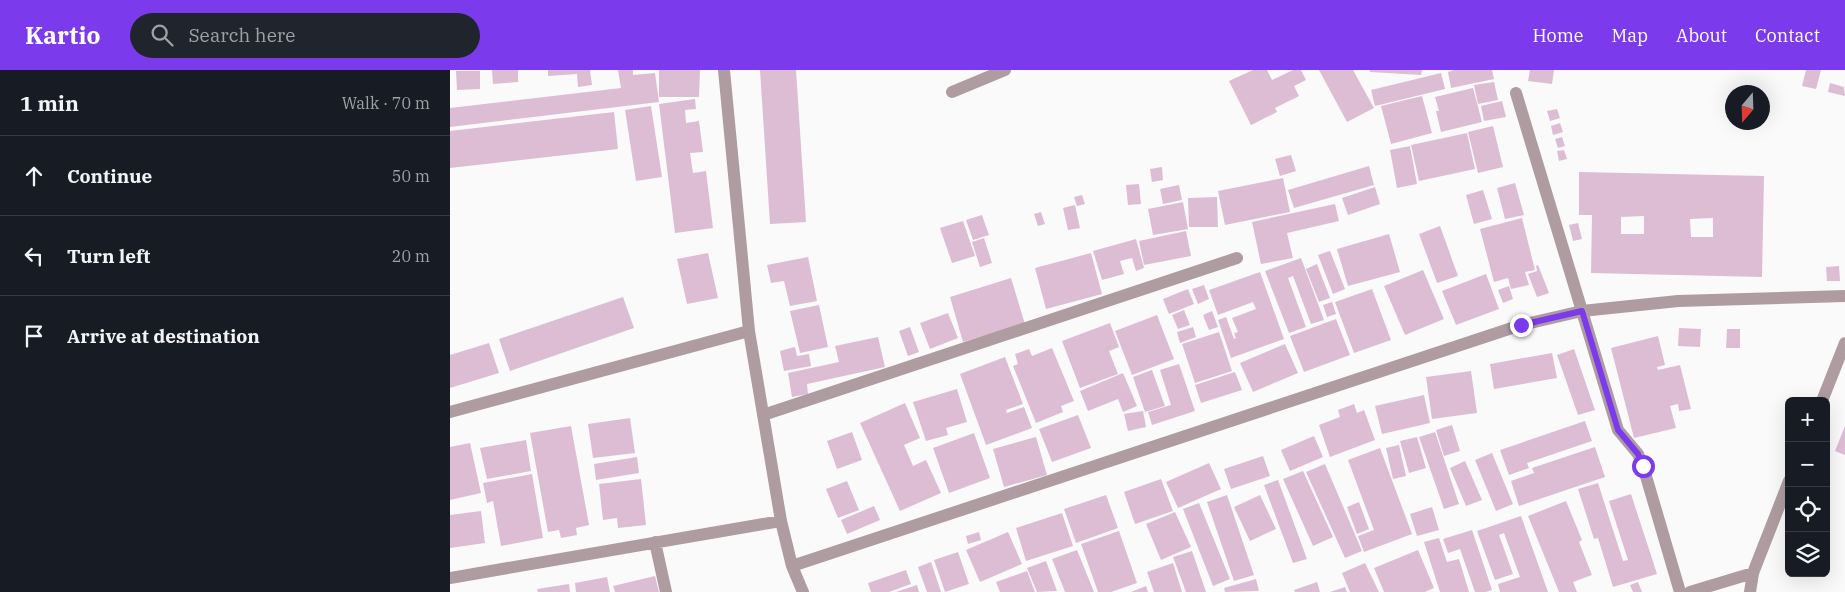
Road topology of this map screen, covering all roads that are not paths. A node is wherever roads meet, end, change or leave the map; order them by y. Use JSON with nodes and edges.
{"nodes":[{"id":1,"x":724,"y":70,"type":"edge"},
{"id":2,"x":1005,"y":70,"type":"edge"},
{"id":3,"x":952,"y":92,"type":"dead end"},
{"id":4,"x":1516,"y":94,"type":"dead end"},
{"id":5,"x":1237,"y":258,"type":"dead end"},
{"id":6,"x":1845,"y":296,"type":"edge"},
{"id":7,"x":1582,"y":311,"type":"junction"},
{"id":8,"x":749,"y":331,"type":"junction"},
{"id":9,"x":1845,"y":343,"type":"edge"},
{"id":10,"x":1824,"y":397,"type":"edge"},
{"id":11,"x":450,"y":412,"type":"edge"},
{"id":12,"x":763,"y":415,"type":"junction"},
{"id":13,"x":1787,"y":487,"type":"edge"},
{"id":14,"x":780,"y":521,"type":"junction"},
{"id":15,"x":655,"y":542,"type":"junction"},
{"id":16,"x":792,"y":566,"type":"junction"},
{"id":17,"x":1753,"y":573,"type":"junction"},
{"id":18,"x":450,"y":578,"type":"edge"},
{"id":19,"x":666,"y":592,"type":"edge"},
{"id":20,"x":803,"y":592,"type":"edge"},
{"id":21,"x":1680,"y":592,"type":"edge"},
{"id":22,"x":1690,"y":592,"type":"edge"},
{"id":23,"x":1750,"y":592,"type":"edge"}],
"edges":[{"from":1,"to":8,"type":"street"},
{"from":2,"to":3,"type":"street"},
{"from":4,"to":7,"type":"street"},
{"from":5,"to":12,"type":"street"},
{"from":6,"to":7,"type":"street"},
{"from":7,"to":16,"type":"street"},
{"from":7,"to":21,"type":"street"},
{"from":8,"to":11,"type":"street"},
{"from":8,"to":12,"type":"street"},
{"from":9,"to":10,"type":"street"},
{"from":12,"to":14,"type":"street"},
{"from":13,"to":17,"type":"street"},
{"from":14,"to":15,"type":"street"},
{"from":14,"to":16,"type":"street"},
{"from":15,"to":18,"type":"street"},
{"from":15,"to":19,"type":"street"},
{"from":16,"to":20,"type":"street"},
{"from":17,"to":22,"type":"street"},
{"from":17,"to":23,"type":"street"}]}
